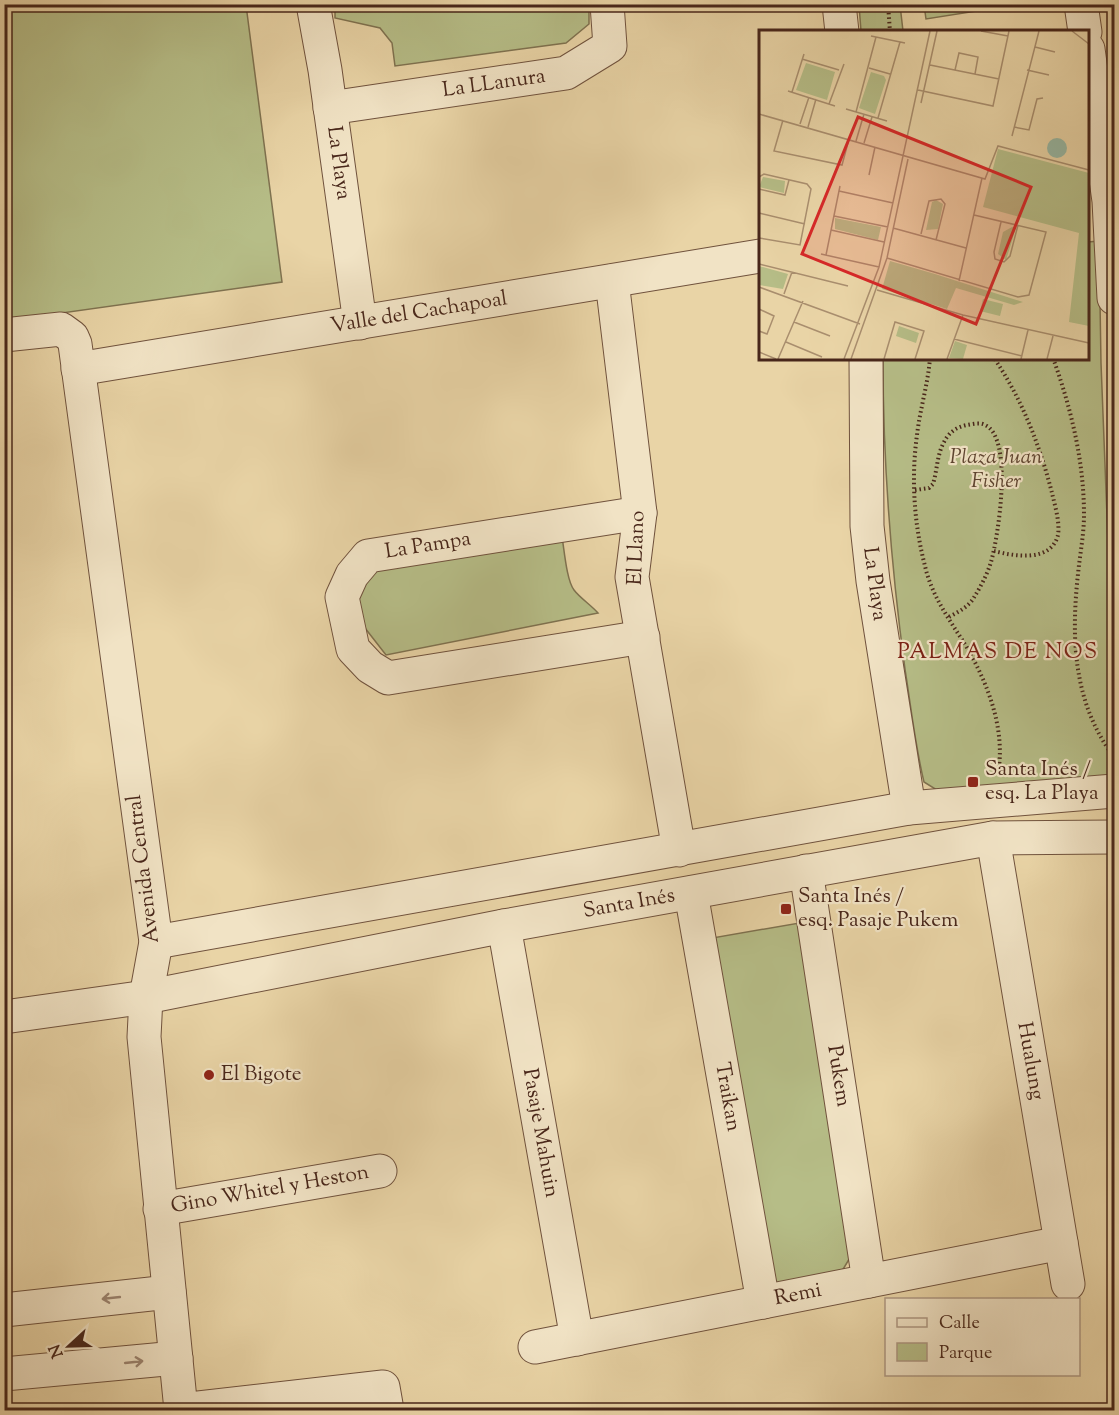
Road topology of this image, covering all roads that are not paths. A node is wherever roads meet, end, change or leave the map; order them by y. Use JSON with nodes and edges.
{"nodes":[{"id":1,"x":313,"y":4,"type":"edge"},
{"id":2,"x":607,"y":4,"type":"edge"},
{"id":3,"x":839,"y":4,"type":"edge"},
{"id":4,"x":1081,"y":4,"type":"edge"},
{"id":5,"x":842,"y":30,"type":"edge"},
{"id":6,"x":1085,"y":30,"type":"edge"},
{"id":7,"x":1089,"y":53,"type":"edge"},
{"id":8,"x":330,"y":108,"type":"junction"},
{"id":9,"x":1106,"y":113,"type":"edge"},
{"id":10,"x":759,"y":256,"type":"edge"},
{"id":11,"x":612,"y":281,"type":"junction"},
{"id":12,"x":1114,"y":298,"type":"edge"},
{"id":13,"x":360,"y":323,"type":"junction"},
{"id":14,"x":4,"y":335,"type":"edge"},
{"id":15,"x":866,"y":360,"type":"edge"},
{"id":16,"x":78,"y":369,"type":"junction"},
{"id":17,"x":640,"y":513,"type":"junction"},
{"id":18,"x":643,"y":637,"type":"junction"},
{"id":19,"x":1114,"y":791,"type":"edge"},
{"id":20,"x":909,"y":808,"type":"junction"},
{"id":21,"x":1114,"y":837,"type":"edge"},
{"id":22,"x":993,"y":838,"type":"junction"},
{"id":23,"x":679,"y":850,"type":"junction"},
{"id":24,"x":806,"y":871,"type":"junction"},
{"id":25,"x":691,"y":893,"type":"junction"},
{"id":26,"x":504,"y":927,"type":"junction"},
{"id":27,"x":156,"y":942,"type":"junction"},
{"id":28,"x":146,"y":997,"type":"junction"},
{"id":29,"x":4,"y":1017,"type":"edge"},
{"id":30,"x":381,"y":1170,"type":"dead end"},
{"id":31,"x":160,"y":1209,"type":"junction"},
{"id":32,"x":1061,"y":1243,"type":"junction"},
{"id":33,"x":869,"y":1281,"type":"junction"},
{"id":34,"x":1068,"y":1284,"type":"dead end"},
{"id":35,"x":169,"y":1292,"type":"junction"},
{"id":36,"x":763,"y":1302,"type":"junction"},
{"id":37,"x":4,"y":1310,"type":"edge"},
{"id":38,"x":577,"y":1339,"type":"junction"},
{"id":39,"x":535,"y":1347,"type":"dead end"},
{"id":40,"x":176,"y":1358,"type":"junction"},
{"id":41,"x":4,"y":1374,"type":"edge"},
{"id":42,"x":385,"y":1399,"type":"edge"},
{"id":43,"x":181,"y":1410,"type":"edge"}],
"edges":[{"from":1,"to":8,"type":"street","name":"La Playa"},
{"from":2,"to":8,"type":"street","name":"La LLanura"},
{"from":3,"to":5,"type":"street"},
{"from":4,"to":6,"type":"street"},
{"from":7,"to":9,"type":"street"},
{"from":8,"to":13,"type":"street","name":"La Playa"},
{"from":9,"to":12,"type":"street"},
{"from":10,"to":11,"type":"street","name":"Valle del Cachapoal"},
{"from":11,"to":13,"type":"street","name":"Valle del Cachapoal"},
{"from":11,"to":17,"type":"street","name":"El Llano"},
{"from":13,"to":16,"type":"street","name":"Valle del Cachapoal"},
{"from":14,"to":16,"type":"street","name":"Avenida Central"},
{"from":15,"to":20,"type":"street","name":"La Playa"},
{"from":16,"to":27,"type":"street","name":"Avenida Central"},
{"from":17,"to":18,"type":"street","name":"El Llano"},
{"from":17,"to":18,"type":"street","name":"La Pampa"},
{"from":18,"to":23,"type":"street","name":"El Llano"},
{"from":19,"to":20,"type":"street"},
{"from":20,"to":23,"type":"street"},
{"from":21,"to":22,"type":"street","name":"Santa Inés"},
{"from":22,"to":24,"type":"street","name":"Santa Inés"},
{"from":22,"to":32,"type":"street","name":"Hualung"},
{"from":23,"to":27,"type":"street"},
{"from":24,"to":25,"type":"street","name":"Santa Inés"},
{"from":24,"to":33,"type":"street","name":"Pukem"},
{"from":25,"to":26,"type":"street","name":"Santa Inés"},
{"from":25,"to":36,"type":"street","name":"Traikan"},
{"from":26,"to":28,"type":"street","name":"Santa Inés"},
{"from":26,"to":38,"type":"street","name":"Pasaje Mahuin"},
{"from":27,"to":28,"type":"street","name":"Avenida Central"},
{"from":28,"to":29,"type":"street","name":"Santa Inés"},
{"from":28,"to":31,"type":"street","name":"Avenida Central"},
{"from":30,"to":31,"type":"street","name":"Gino Whitel y Heston"},
{"from":31,"to":35,"type":"street","name":"Avenida Central"},
{"from":32,"to":33,"type":"street","name":"Remi"},
{"from":32,"to":34,"type":"street","name":"Hualung"},
{"from":33,"to":36,"type":"street","name":"Remi"},
{"from":35,"to":37,"type":"street","one_way":true},
{"from":35,"to":40,"type":"street","name":"Avenida Central"},
{"from":36,"to":38,"type":"street","name":"Remi"},
{"from":38,"to":39,"type":"street","name":"Remi"},
{"from":41,"to":40,"type":"street","one_way":true},
{"from":40,"to":43,"type":"street","name":"Avenida Central"},
{"from":42,"to":43,"type":"street"}]}
